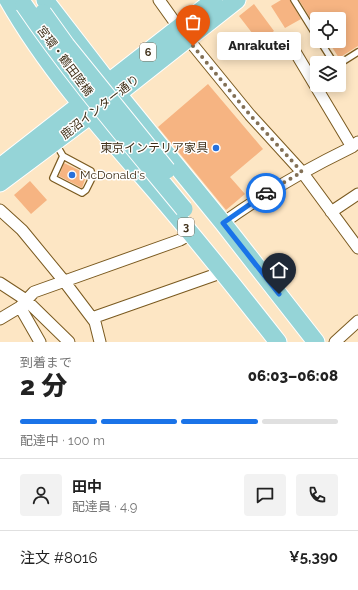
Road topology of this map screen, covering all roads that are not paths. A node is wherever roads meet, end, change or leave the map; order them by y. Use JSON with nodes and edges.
{"nodes":[{"id":1,"x":8,"y":0,"type":"edge"},
{"id":2,"x":45,"y":0,"type":"edge"},
{"id":3,"x":158,"y":0,"type":"edge"},
{"id":4,"x":214,"y":0,"type":"edge"},
{"id":5,"x":237,"y":0,"type":"edge"},
{"id":6,"x":294,"y":0,"type":"edge"},
{"id":7,"x":26,"y":2,"type":"edge"},
{"id":8,"x":310,"y":26,"type":"edge"},
{"id":9,"x":183,"y":33,"type":"junction"},
{"id":10,"x":291,"y":45,"type":"dead end"},
{"id":11,"x":358,"y":52,"type":"edge"},
{"id":12,"x":346,"y":60,"type":"edge"},
{"id":13,"x":113,"y":88,"type":"junction"},
{"id":14,"x":86,"y":110,"type":"junction"},
{"id":15,"x":355,"y":144,"type":"edge"},
{"id":16,"x":59,"y":149,"type":"junction"},
{"id":17,"x":0,"y":167,"type":"edge"},
{"id":18,"x":302,"y":172,"type":"junction"},
{"id":19,"x":0,"y":183,"type":"edge"},
{"id":20,"x":358,"y":194,"type":"edge"},
{"id":21,"x":187,"y":205,"type":"junction"},
{"id":22,"x":0,"y":210,"type":"edge"},
{"id":23,"x":331,"y":212,"type":"junction"},
{"id":24,"x":223,"y":223,"type":"junction"},
{"id":25,"x":191,"y":234,"type":"junction"},
{"id":26,"x":358,"y":248,"type":"edge"},
{"id":27,"x":223,"y":272,"type":"junction"},
{"id":28,"x":64,"y":281,"type":"junction"},
{"id":29,"x":0,"y":283,"type":"edge"},
{"id":30,"x":23,"y":304,"type":"junction"},
{"id":31,"x":92,"y":318,"type":"junction"},
{"id":32,"x":0,"y":319,"type":"edge"},
{"id":33,"x":358,"y":321,"type":"edge"},
{"id":34,"x":40,"y":342,"type":"edge"},
{"id":35,"x":69,"y":342,"type":"edge"},
{"id":36,"x":100,"y":342,"type":"edge"},
{"id":37,"x":278,"y":342,"type":"edge"},
{"id":38,"x":291,"y":342,"type":"edge"},
{"id":39,"x":306,"y":342,"type":"edge"},
{"id":40,"x":316,"y":342,"type":"edge"},
{"id":41,"x":335,"y":342,"type":"edge"}],
"edges":[{"from":1,"to":14,"type":"main road","number":"3"},
{"from":2,"to":13,"type":"main road"},
{"from":3,"to":9,"type":"street"},
{"from":4,"to":9,"type":"main road","name":"鹿沼インター通り","number":"6"},
{"from":5,"to":9,"type":"main road","name":"鹿沼インター通り","number":"6"},
{"from":6,"to":8,"type":"lane"},
{"from":7,"to":21,"type":"main road","name":"宮環・鶴田陸橋","number":"3","bridge":true},
{"from":9,"to":13,"type":"main road","name":"鹿沼インター通り","number":"6"},
{"from":9,"to":18,"type":"street"},
{"from":10,"to":15,"type":"street"},
{"from":11,"to":12,"type":"lane"},
{"from":13,"to":14,"type":"main road","name":"鹿沼インター通り","number":"6"},
{"from":13,"to":24,"type":"main road"},
{"from":14,"to":16,"type":"main road","name":"鹿沼インター通り","number":"6"},
{"from":14,"to":17,"type":"main road","name":"鹿沼インター通り","number":"6"},
{"from":14,"to":25,"type":"main road","number":"3"},
{"from":15,"to":18,"type":"street"},
{"from":16,"to":16,"type":"lane"},
{"from":16,"to":19,"type":"main road","name":"鹿沼インター通り","number":"6"},
{"from":18,"to":23,"type":"street"},
{"from":18,"to":24,"type":"street"},
{"from":20,"to":23,"type":"street"},
{"from":21,"to":38,"type":"main road","number":"3"},
{"from":21,"to":39,"type":"main road","number":"3"},
{"from":22,"to":28,"type":"street"},
{"from":23,"to":26,"type":"street"},
{"from":24,"to":40,"type":"main road"},
{"from":25,"to":27,"type":"main road","number":"3"},
{"from":25,"to":28,"type":"street"},
{"from":27,"to":31,"type":"street"},
{"from":27,"to":37,"type":"main road","number":"3"},
{"from":28,"to":30,"type":"street"},
{"from":28,"to":31,"type":"street"},
{"from":29,"to":30,"type":"street"},
{"from":30,"to":32,"type":"street"},
{"from":30,"to":34,"type":"street"},
{"from":30,"to":35,"type":"street"},
{"from":31,"to":36,"type":"street"},
{"from":33,"to":41,"type":"street"}]}
